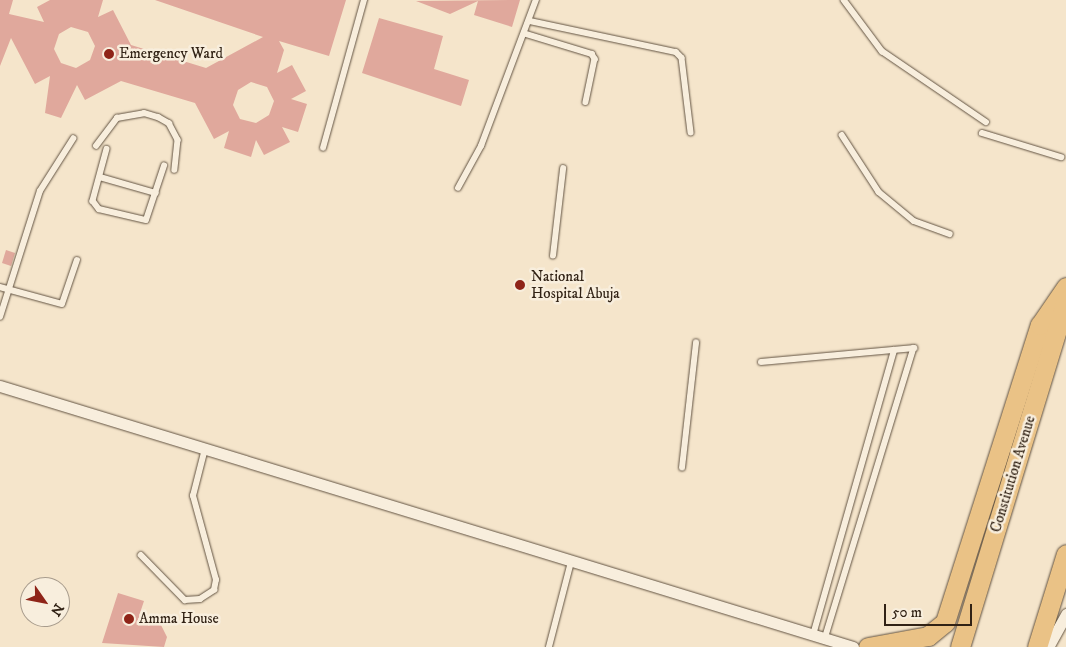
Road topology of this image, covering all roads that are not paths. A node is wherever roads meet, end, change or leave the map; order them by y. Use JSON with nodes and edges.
{"nodes":[{"id":1,"x":364,"y":0,"type":"edge"},
{"id":2,"x":536,"y":0,"type":"edge"},
{"id":3,"x":844,"y":0,"type":"edge"},
{"id":4,"x":530,"y":21,"type":"junction"},
{"id":5,"x":526,"y":34,"type":"junction"},
{"id":6,"x":586,"y":102,"type":"dead end"},
{"id":7,"x":986,"y":122,"type":"dead end"},
{"id":8,"x":691,"y":132,"type":"dead end"},
{"id":9,"x":982,"y":133,"type":"dead end"},
{"id":10,"x":842,"y":136,"type":"dead end"},
{"id":11,"x":73,"y":139,"type":"dead end"},
{"id":12,"x":96,"y":146,"type":"dead end"},
{"id":13,"x":323,"y":148,"type":"dead end"},
{"id":14,"x":108,"y":149,"type":"dead end"},
{"id":15,"x":1061,"y":157,"type":"dead end"},
{"id":16,"x":164,"y":166,"type":"dead end"},
{"id":17,"x":563,"y":169,"type":"dead end"},
{"id":18,"x":175,"y":170,"type":"dead end"},
{"id":19,"x":100,"y":177,"type":"junction"},
{"id":20,"x":458,"y":188,"type":"dead end"},
{"id":21,"x":156,"y":193,"type":"junction"},
{"id":22,"x":950,"y":234,"type":"dead end"},
{"id":23,"x":553,"y":256,"type":"dead end"},
{"id":24,"x":77,"y":260,"type":"dead end"},
{"id":25,"x":0,"y":287,"type":"edge"},
{"id":26,"x":1066,"y":287,"type":"edge"},
{"id":27,"x":9,"y":289,"type":"junction"},
{"id":28,"x":1066,"y":302,"type":"edge"},
{"id":29,"x":0,"y":317,"type":"edge"},
{"id":30,"x":696,"y":343,"type":"dead end"},
{"id":31,"x":894,"y":350,"type":"junction"},
{"id":32,"x":761,"y":362,"type":"dead end"},
{"id":33,"x":0,"y":386,"type":"edge"},
{"id":34,"x":205,"y":449,"type":"junction"},
{"id":35,"x":682,"y":468,"type":"dead end"},
{"id":36,"x":1066,"y":554,"type":"edge"},
{"id":37,"x":141,"y":555,"type":"dead end"},
{"id":38,"x":572,"y":562,"type":"junction"},
{"id":39,"x":1066,"y":614,"type":"edge"},
{"id":40,"x":813,"y":636,"type":"junction"},
{"id":41,"x":825,"y":640,"type":"junction"},
{"id":42,"x":549,"y":647,"type":"edge"},
{"id":43,"x":853,"y":647,"type":"edge"},
{"id":44,"x":868,"y":647,"type":"edge"},
{"id":45,"x":960,"y":647,"type":"edge"},
{"id":46,"x":1037,"y":647,"type":"edge"},
{"id":47,"x":1048,"y":647,"type":"edge"}],
"edges":[{"from":1,"to":13,"type":"lane"},
{"from":2,"to":4,"type":"lane"},
{"from":3,"to":7,"type":"lane"},
{"from":4,"to":5,"type":"lane"},
{"from":4,"to":8,"type":"lane"},
{"from":5,"to":6,"type":"lane"},
{"from":5,"to":20,"type":"lane"},
{"from":9,"to":15,"type":"lane"},
{"from":10,"to":22,"type":"lane"},
{"from":11,"to":27,"type":"lane"},
{"from":12,"to":18,"type":"lane"},
{"from":14,"to":19,"type":"lane"},
{"from":16,"to":21,"type":"lane"},
{"from":17,"to":23,"type":"lane"},
{"from":19,"to":21,"type":"lane"},
{"from":19,"to":21,"type":"lane"},
{"from":24,"to":27,"type":"lane"},
{"from":25,"to":27,"type":"lane"},
{"from":26,"to":44,"type":"main road"},
{"from":27,"to":29,"type":"lane"},
{"from":28,"to":45,"type":"main road","name":"Constitution Avenue"},
{"from":30,"to":35,"type":"lane"},
{"from":31,"to":32,"type":"lane"},
{"from":31,"to":40,"type":"lane"},
{"from":31,"to":41,"type":"lane"},
{"from":33,"to":34,"type":"street"},
{"from":34,"to":37,"type":"lane"},
{"from":34,"to":38,"type":"street"},
{"from":36,"to":46,"type":"main road"},
{"from":38,"to":40,"type":"street"},
{"from":38,"to":42,"type":"lane"},
{"from":39,"to":47,"type":"street"},
{"from":40,"to":41,"type":"street"},
{"from":41,"to":43,"type":"street"}]}
